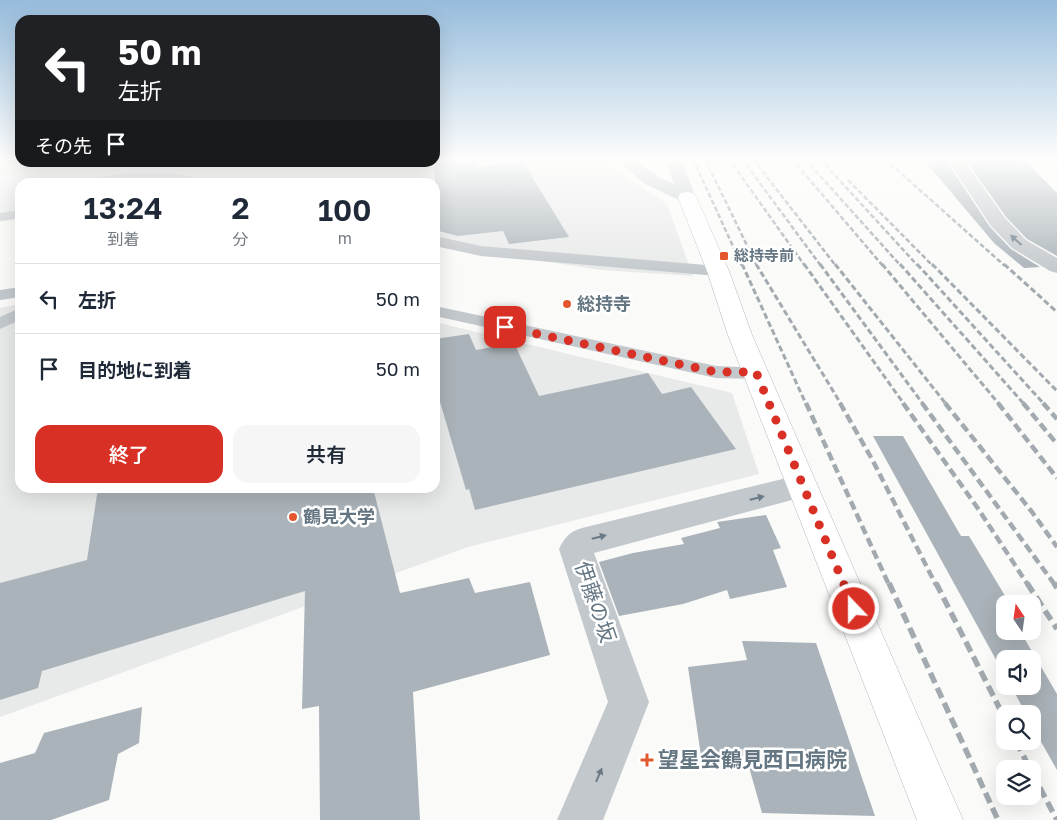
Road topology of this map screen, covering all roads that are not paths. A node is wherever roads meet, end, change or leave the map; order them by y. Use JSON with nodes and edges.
{"nodes":[{"id":1,"x":687,"y":197,"type":"edge"},
{"id":2,"x":981,"y":197,"type":"edge"},
{"id":3,"x":15,"y":215,"type":"edge"},
{"id":4,"x":0,"y":217,"type":"edge"},
{"id":5,"x":440,"y":242,"type":"edge"},
{"id":6,"x":1057,"y":267,"type":"edge"},
{"id":7,"x":718,"y":271,"type":"junction"},
{"id":8,"x":15,"y":293,"type":"edge"},
{"id":9,"x":0,"y":295,"type":"edge"},
{"id":10,"x":440,"y":312,"type":"edge"},
{"id":11,"x":15,"y":316,"type":"edge"},
{"id":12,"x":0,"y":324,"type":"edge"},
{"id":13,"x":756,"y":372,"type":"junction"},
{"id":14,"x":804,"y":486,"type":"junction"},
{"id":15,"x":580,"y":820,"type":"edge"},
{"id":16,"x":940,"y":820,"type":"edge"}],
"edges":[{"from":1,"to":7,"type":"street"},
{"from":6,"to":2,"type":"street","one_way":true},
{"from":3,"to":4,"type":"lane"},
{"from":5,"to":7,"type":"lane"},
{"from":7,"to":13,"type":"street"},
{"from":8,"to":9,"type":"lane"},
{"from":10,"to":13,"type":"lane"},
{"from":11,"to":12,"type":"lane"},
{"from":13,"to":14,"type":"street"},
{"from":15,"to":14,"type":"street","name":"伊藤の坂","one_way":true},
{"from":14,"to":16,"type":"street"}]}
